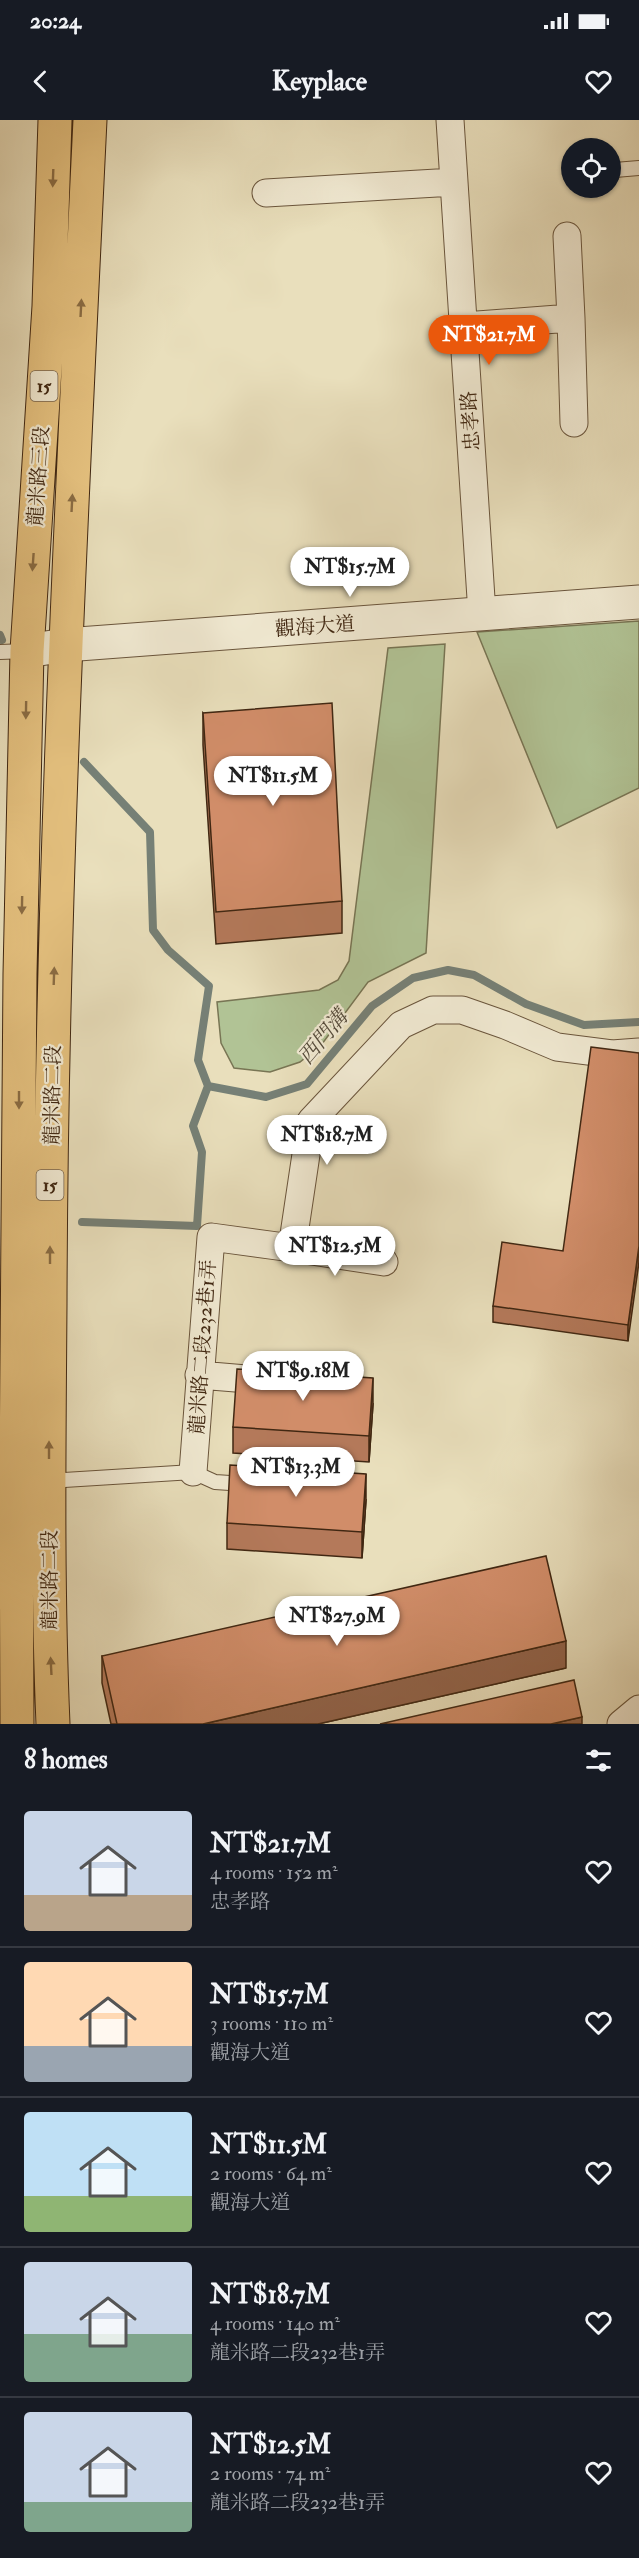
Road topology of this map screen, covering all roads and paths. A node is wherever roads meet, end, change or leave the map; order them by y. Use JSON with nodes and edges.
{"nodes":[{"id":1,"x":55,"y":120,"type":"edge"},
{"id":2,"x":90,"y":120,"type":"edge"},
{"id":3,"x":450,"y":120,"type":"edge"},
{"id":4,"x":639,"y":168,"type":"edge"},
{"id":5,"x":621,"y":170,"type":"edge"},
{"id":6,"x":454,"y":182,"type":"junction"},
{"id":7,"x":266,"y":193,"type":"dead end"},
{"id":8,"x":567,"y":236,"type":"dead end"},
{"id":9,"x":571,"y":318,"type":"junction"},
{"id":10,"x":464,"y":326,"type":"junction"},
{"id":11,"x":574,"y":423,"type":"dead end"},
{"id":12,"x":639,"y":602,"type":"edge"},
{"id":13,"x":482,"y":614,"type":"junction"},
{"id":14,"x":65,"y":645,"type":"junction"},
{"id":15,"x":14,"y":652,"type":"edge"},
{"id":16,"x":53,"y":1014,"type":"junction"},
{"id":17,"x":20,"y":1016,"type":"junction"},
{"id":18,"x":639,"y":1052,"type":"edge"},
{"id":19,"x":292,"y":1248,"type":"junction"},
{"id":20,"x":384,"y":1262,"type":"dead end"},
{"id":21,"x":9,"y":1289,"type":"edge"},
{"id":22,"x":199,"y":1375,"type":"junction"},
{"id":23,"x":294,"y":1383,"type":"edge"},
{"id":24,"x":193,"y":1472,"type":"junction"},
{"id":25,"x":33,"y":1481,"type":"junction"},
{"id":26,"x":260,"y":1485,"type":"edge"},
{"id":27,"x":639,"y":1709,"type":"edge"},
{"id":28,"x":17,"y":1724,"type":"edge"},
{"id":29,"x":53,"y":1724,"type":"edge"},
{"id":30,"x":621,"y":1724,"type":"edge"}],
"edges":[{"from":1,"to":15,"type":"main road","name":"龍米路三段","number":"15","one_way":true},
{"from":14,"to":2,"type":"main road","name":"龍米路三段","number":"15","one_way":true},
{"from":3,"to":6,"type":"street","name":"忠孝路"},
{"from":4,"to":5,"type":"lane"},
{"from":6,"to":7,"type":"street"},
{"from":6,"to":10,"type":"street","name":"忠孝路"},
{"from":8,"to":9,"type":"street"},
{"from":9,"to":10,"type":"street"},
{"from":9,"to":11,"type":"street"},
{"from":10,"to":13,"type":"street","name":"忠孝路"},
{"from":12,"to":13,"type":"street","name":"觀海大道"},
{"from":13,"to":14,"type":"street","name":"觀海大道"},
{"from":14,"to":15,"type":"street","name":"觀海大道"},
{"from":16,"to":14,"type":"main road","name":"龍米路二段","number":"15","one_way":true},
{"from":15,"to":17,"type":"main road","name":"龍米路二段","number":"15","one_way":true},
{"from":16,"to":17,"type":"main road"},
{"from":25,"to":16,"type":"main road","name":"龍米路二段","number":"15","one_way":true},
{"from":17,"to":21,"type":"main road","name":"龍米路二段","number":"15","one_way":true},
{"from":18,"to":19,"type":"street"},
{"from":19,"to":20,"type":"street"},
{"from":19,"to":22,"type":"street","name":"龍米路二段232巷1弄"},
{"from":21,"to":25,"type":"main road","name":"龍米路二段","number":"15"},
{"from":22,"to":23,"type":"street"},
{"from":22,"to":24,"type":"street","name":"龍米路二段232巷1弄"},
{"from":24,"to":25,"type":"lane"},
{"from":24,"to":26,"type":"lane"},
{"from":25,"to":28,"type":"main road","name":"龍米路二段","number":"15"},
{"from":29,"to":25,"type":"main road","name":"龍米路二段","number":"15","one_way":true},
{"from":27,"to":30,"type":"street"}]}
